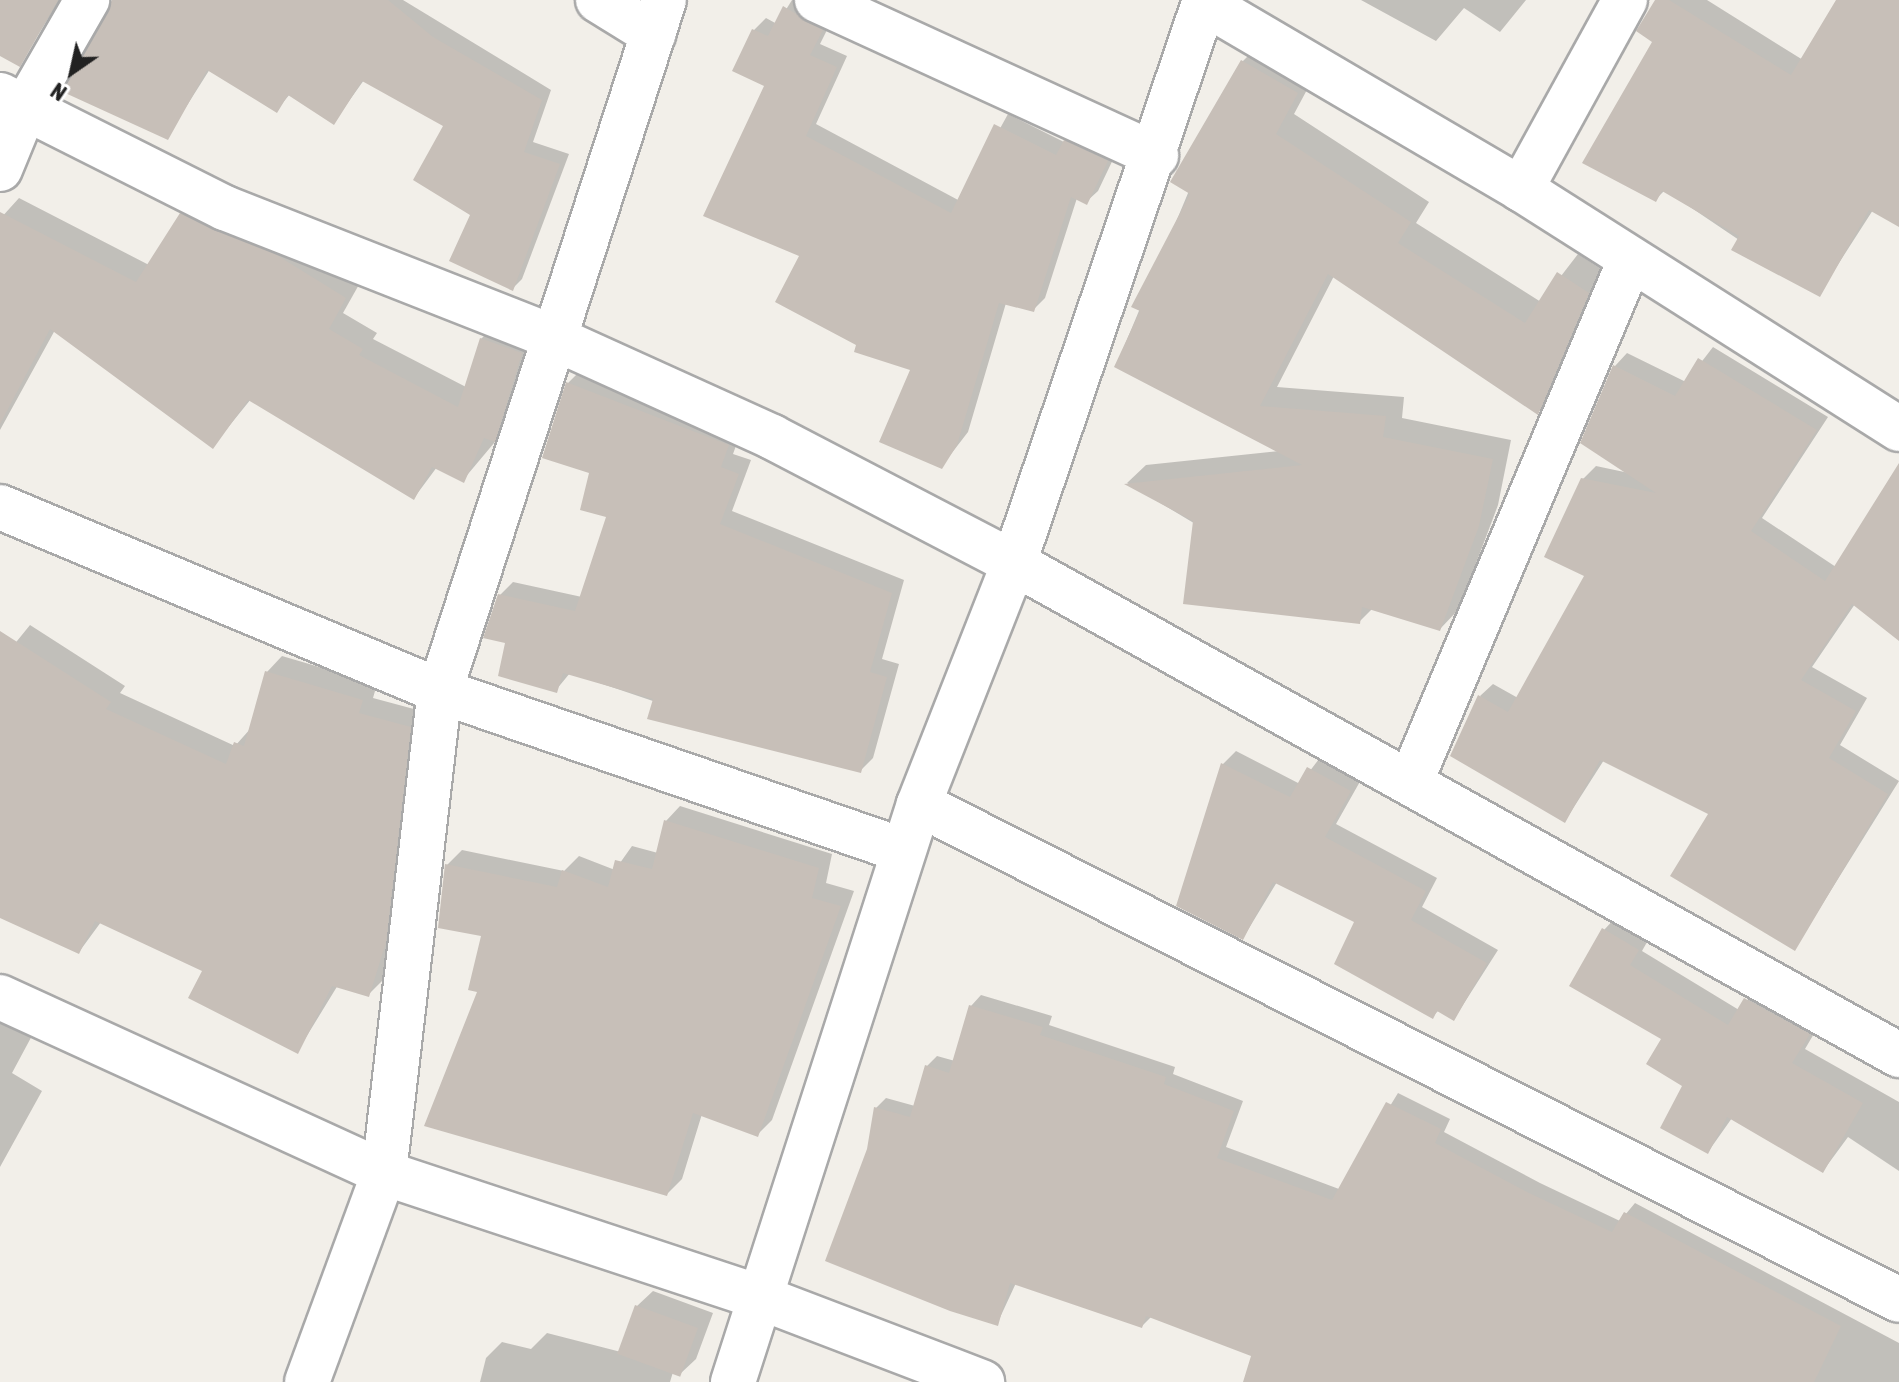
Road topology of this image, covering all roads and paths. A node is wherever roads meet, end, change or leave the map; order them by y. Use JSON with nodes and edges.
{"nodes":[{"id":1,"x":87,"y":0,"type":"edge"},
{"id":2,"x":598,"y":0,"type":"edge"},
{"id":3,"x":817,"y":0,"type":"edge"},
{"id":4,"x":1625,"y":0,"type":"edge"},
{"id":5,"x":1204,"y":2,"type":"edge"},
{"id":6,"x":658,"y":17,"type":"edge"},
{"id":7,"x":12,"y":101,"type":"edge"},
{"id":8,"x":1156,"y":155,"type":"junction"},
{"id":9,"x":0,"y":169,"type":"edge"},
{"id":10,"x":1521,"y":189,"type":"junction"},
{"id":11,"x":1630,"y":260,"type":"junction"},
{"id":12,"x":552,"y":337,"type":"junction"},
{"id":13,"x":1899,"y":429,"type":"edge"},
{"id":14,"x":0,"y":507,"type":"edge"},
{"id":15,"x":1014,"y":563,"type":"junction"},
{"id":16,"x":440,"y":691,"type":"junction"},
{"id":17,"x":1411,"y":781,"type":"junction"},
{"id":18,"x":919,"y":804,"type":"junction"},
{"id":19,"x":903,"y":850,"type":"junction"},
{"id":20,"x":0,"y":997,"type":"edge"},
{"id":21,"x":1899,"y":1055,"type":"edge"},
{"id":22,"x":384,"y":1173,"type":"junction"},
{"id":23,"x":759,"y":1297,"type":"junction"},
{"id":24,"x":1899,"y":1300,"type":"edge"},
{"id":25,"x":307,"y":1382,"type":"edge"},
{"id":26,"x":733,"y":1382,"type":"edge"},
{"id":27,"x":982,"y":1382,"type":"edge"}],
"edges":[{"from":1,"to":7,"type":"street"},
{"from":2,"to":6,"type":"street"},
{"from":3,"to":8,"type":"street"},
{"from":4,"to":10,"type":"street"},
{"from":5,"to":8,"type":"street"},
{"from":5,"to":10,"type":"street"},
{"from":6,"to":12,"type":"street"},
{"from":7,"to":9,"type":"street"},
{"from":7,"to":12,"type":"street"},
{"from":8,"to":15,"type":"street"},
{"from":10,"to":11,"type":"street"},
{"from":11,"to":13,"type":"street"},
{"from":11,"to":17,"type":"street"},
{"from":12,"to":15,"type":"street"},
{"from":12,"to":16,"type":"street"},
{"from":14,"to":16,"type":"street"},
{"from":15,"to":17,"type":"street"},
{"from":15,"to":18,"type":"street"},
{"from":16,"to":19,"type":"street"},
{"from":16,"to":22,"type":"street"},
{"from":17,"to":21,"type":"street"},
{"from":18,"to":19,"type":"street"},
{"from":18,"to":24,"type":"street"},
{"from":19,"to":23,"type":"street"},
{"from":20,"to":22,"type":"street"},
{"from":22,"to":23,"type":"street"},
{"from":22,"to":25,"type":"street"},
{"from":23,"to":26,"type":"street"},
{"from":23,"to":27,"type":"street"}]}
